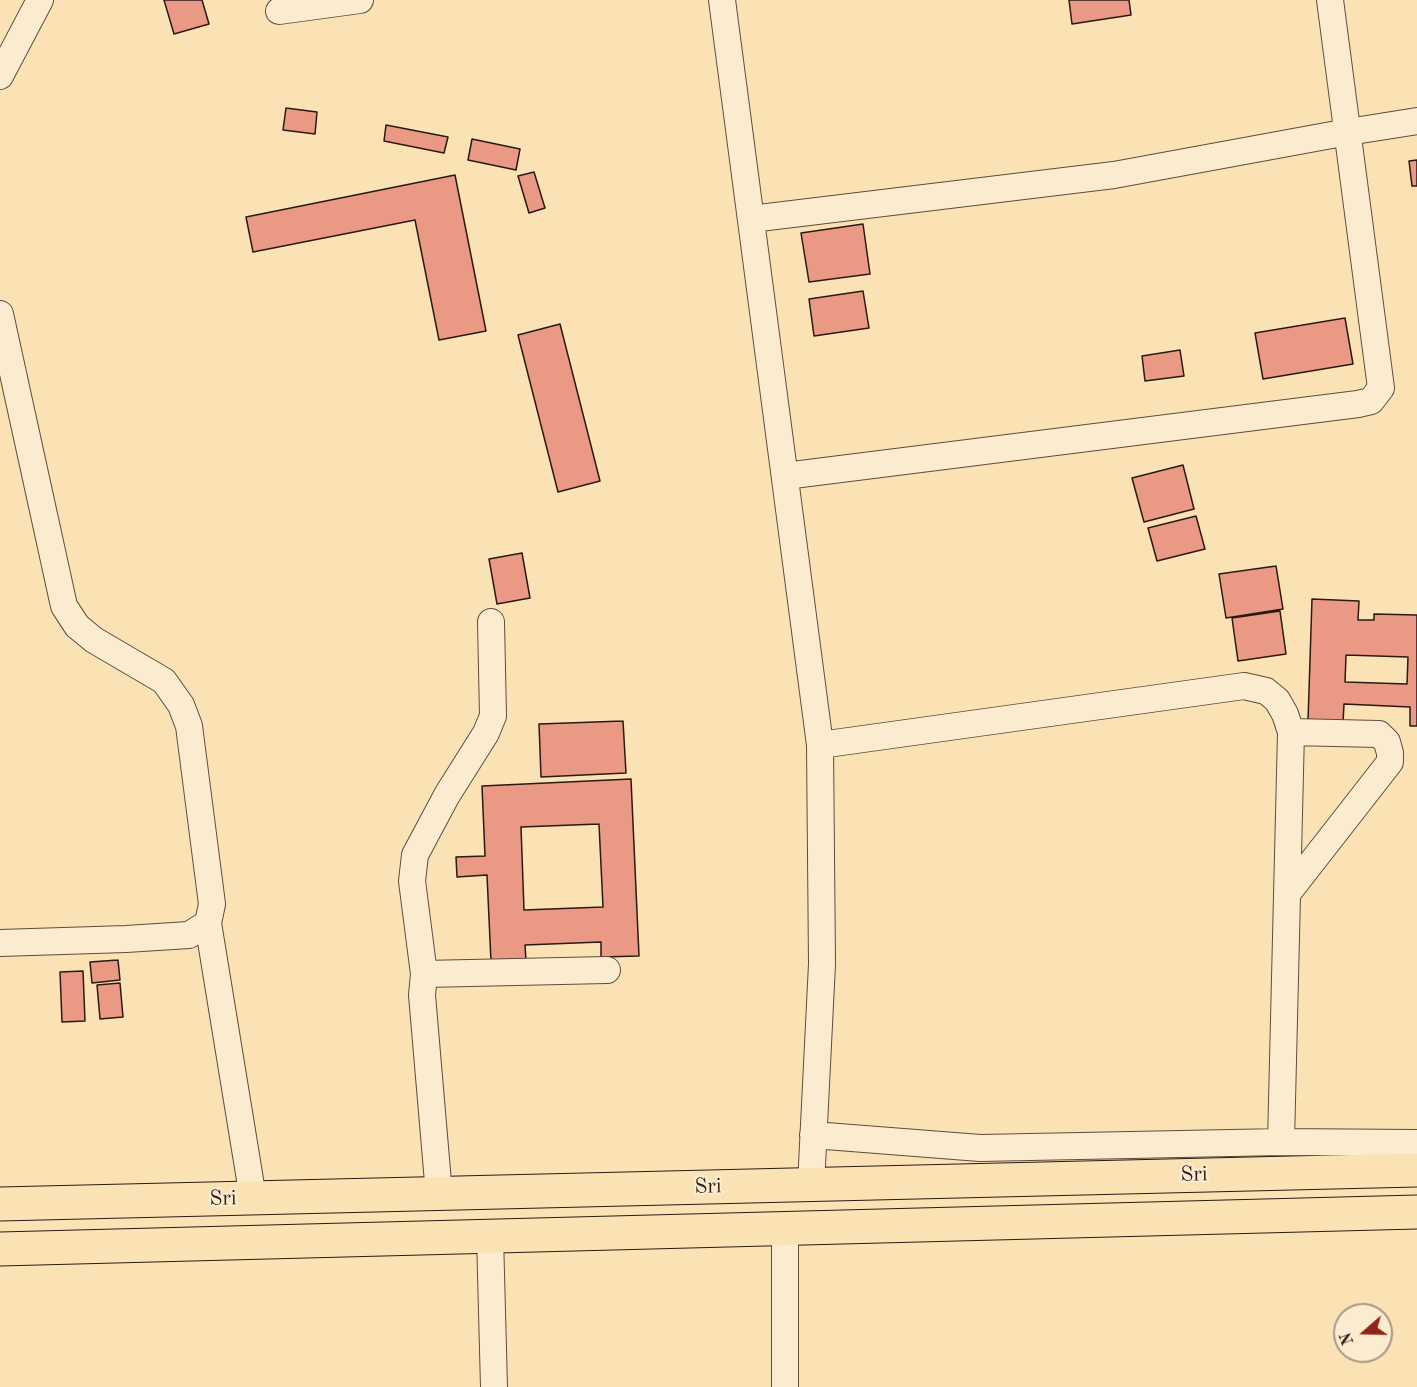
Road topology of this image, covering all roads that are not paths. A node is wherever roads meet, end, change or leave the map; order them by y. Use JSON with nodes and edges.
{"nodes":[{"id":1,"x":40,"y":0,"type":"edge"},
{"id":2,"x":360,"y":0,"type":"edge"},
{"id":3,"x":723,"y":0,"type":"edge"},
{"id":4,"x":1330,"y":0,"type":"edge"},
{"id":5,"x":279,"y":11,"type":"dead end"},
{"id":6,"x":0,"y":76,"type":"edge"},
{"id":7,"x":1417,"y":121,"type":"edge"},
{"id":8,"x":1348,"y":132,"type":"junction"},
{"id":9,"x":751,"y":219,"type":"junction"},
{"id":10,"x":0,"y":314,"type":"edge"},
{"id":11,"x":785,"y":476,"type":"junction"},
{"id":12,"x":491,"y":622,"type":"dead end"},
{"id":13,"x":1291,"y":732,"type":"junction"},
{"id":14,"x":820,"y":745,"type":"junction"},
{"id":15,"x":1287,"y":894,"type":"junction"},
{"id":16,"x":208,"y":923,"type":"junction"},
{"id":17,"x":0,"y":943,"type":"edge"},
{"id":18,"x":607,"y":970,"type":"dead end"},
{"id":19,"x":424,"y":974,"type":"junction"},
{"id":20,"x":813,"y":1135,"type":"junction"},
{"id":21,"x":1281,"y":1142,"type":"junction"},
{"id":22,"x":1417,"y":1143,"type":"edge"},
{"id":23,"x":1417,"y":1170,"type":"edge"},
{"id":24,"x":1036,"y":1179,"type":"junction"},
{"id":25,"x":811,"y":1185,"type":"junction"},
{"id":26,"x":439,"y":1194,"type":"junction"},
{"id":27,"x":253,"y":1198,"type":"junction"},
{"id":28,"x":0,"y":1204,"type":"edge"},
{"id":29,"x":1417,"y":1212,"type":"edge"},
{"id":30,"x":1040,"y":1222,"type":"junction"},
{"id":31,"x":785,"y":1228,"type":"junction"},
{"id":32,"x":490,"y":1236,"type":"junction"},
{"id":33,"x":0,"y":1249,"type":"edge"},
{"id":34,"x":494,"y":1387,"type":"edge"},
{"id":35,"x":785,"y":1387,"type":"edge"}],
"edges":[{"from":1,"to":6,"type":"street"},
{"from":2,"to":5,"type":"street"},
{"from":3,"to":9,"type":"street"},
{"from":4,"to":8,"type":"street"},
{"from":7,"to":8,"type":"street"},
{"from":8,"to":9,"type":"street"},
{"from":8,"to":11,"type":"street"},
{"from":9,"to":11,"type":"street"},
{"from":10,"to":16,"type":"street"},
{"from":11,"to":14,"type":"street"},
{"from":12,"to":19,"type":"street"},
{"from":13,"to":14,"type":"street"},
{"from":13,"to":15,"type":"street"},
{"from":13,"to":15,"type":"street"},
{"from":14,"to":20,"type":"street"},
{"from":15,"to":21,"type":"street"},
{"from":16,"to":17,"type":"street"},
{"from":16,"to":27,"type":"street"},
{"from":18,"to":19,"type":"street"},
{"from":19,"to":26,"type":"street"},
{"from":20,"to":21,"type":"street"},
{"from":20,"to":25,"type":"street"},
{"from":21,"to":22,"type":"street"},
{"from":23,"to":24,"type":"highway","name":"Sri"},
{"from":24,"to":25,"type":"highway","name":"Sri"},
{"from":24,"to":30,"type":"highway"},
{"from":25,"to":26,"type":"highway","name":"Sri"},
{"from":26,"to":27,"type":"highway","name":"Sri"},
{"from":27,"to":28,"type":"highway","name":"Sri"},
{"from":29,"to":30,"type":"highway"},
{"from":30,"to":31,"type":"highway"},
{"from":31,"to":32,"type":"highway"},
{"from":31,"to":35,"type":"street"},
{"from":32,"to":33,"type":"highway"},
{"from":32,"to":34,"type":"street"}]}
